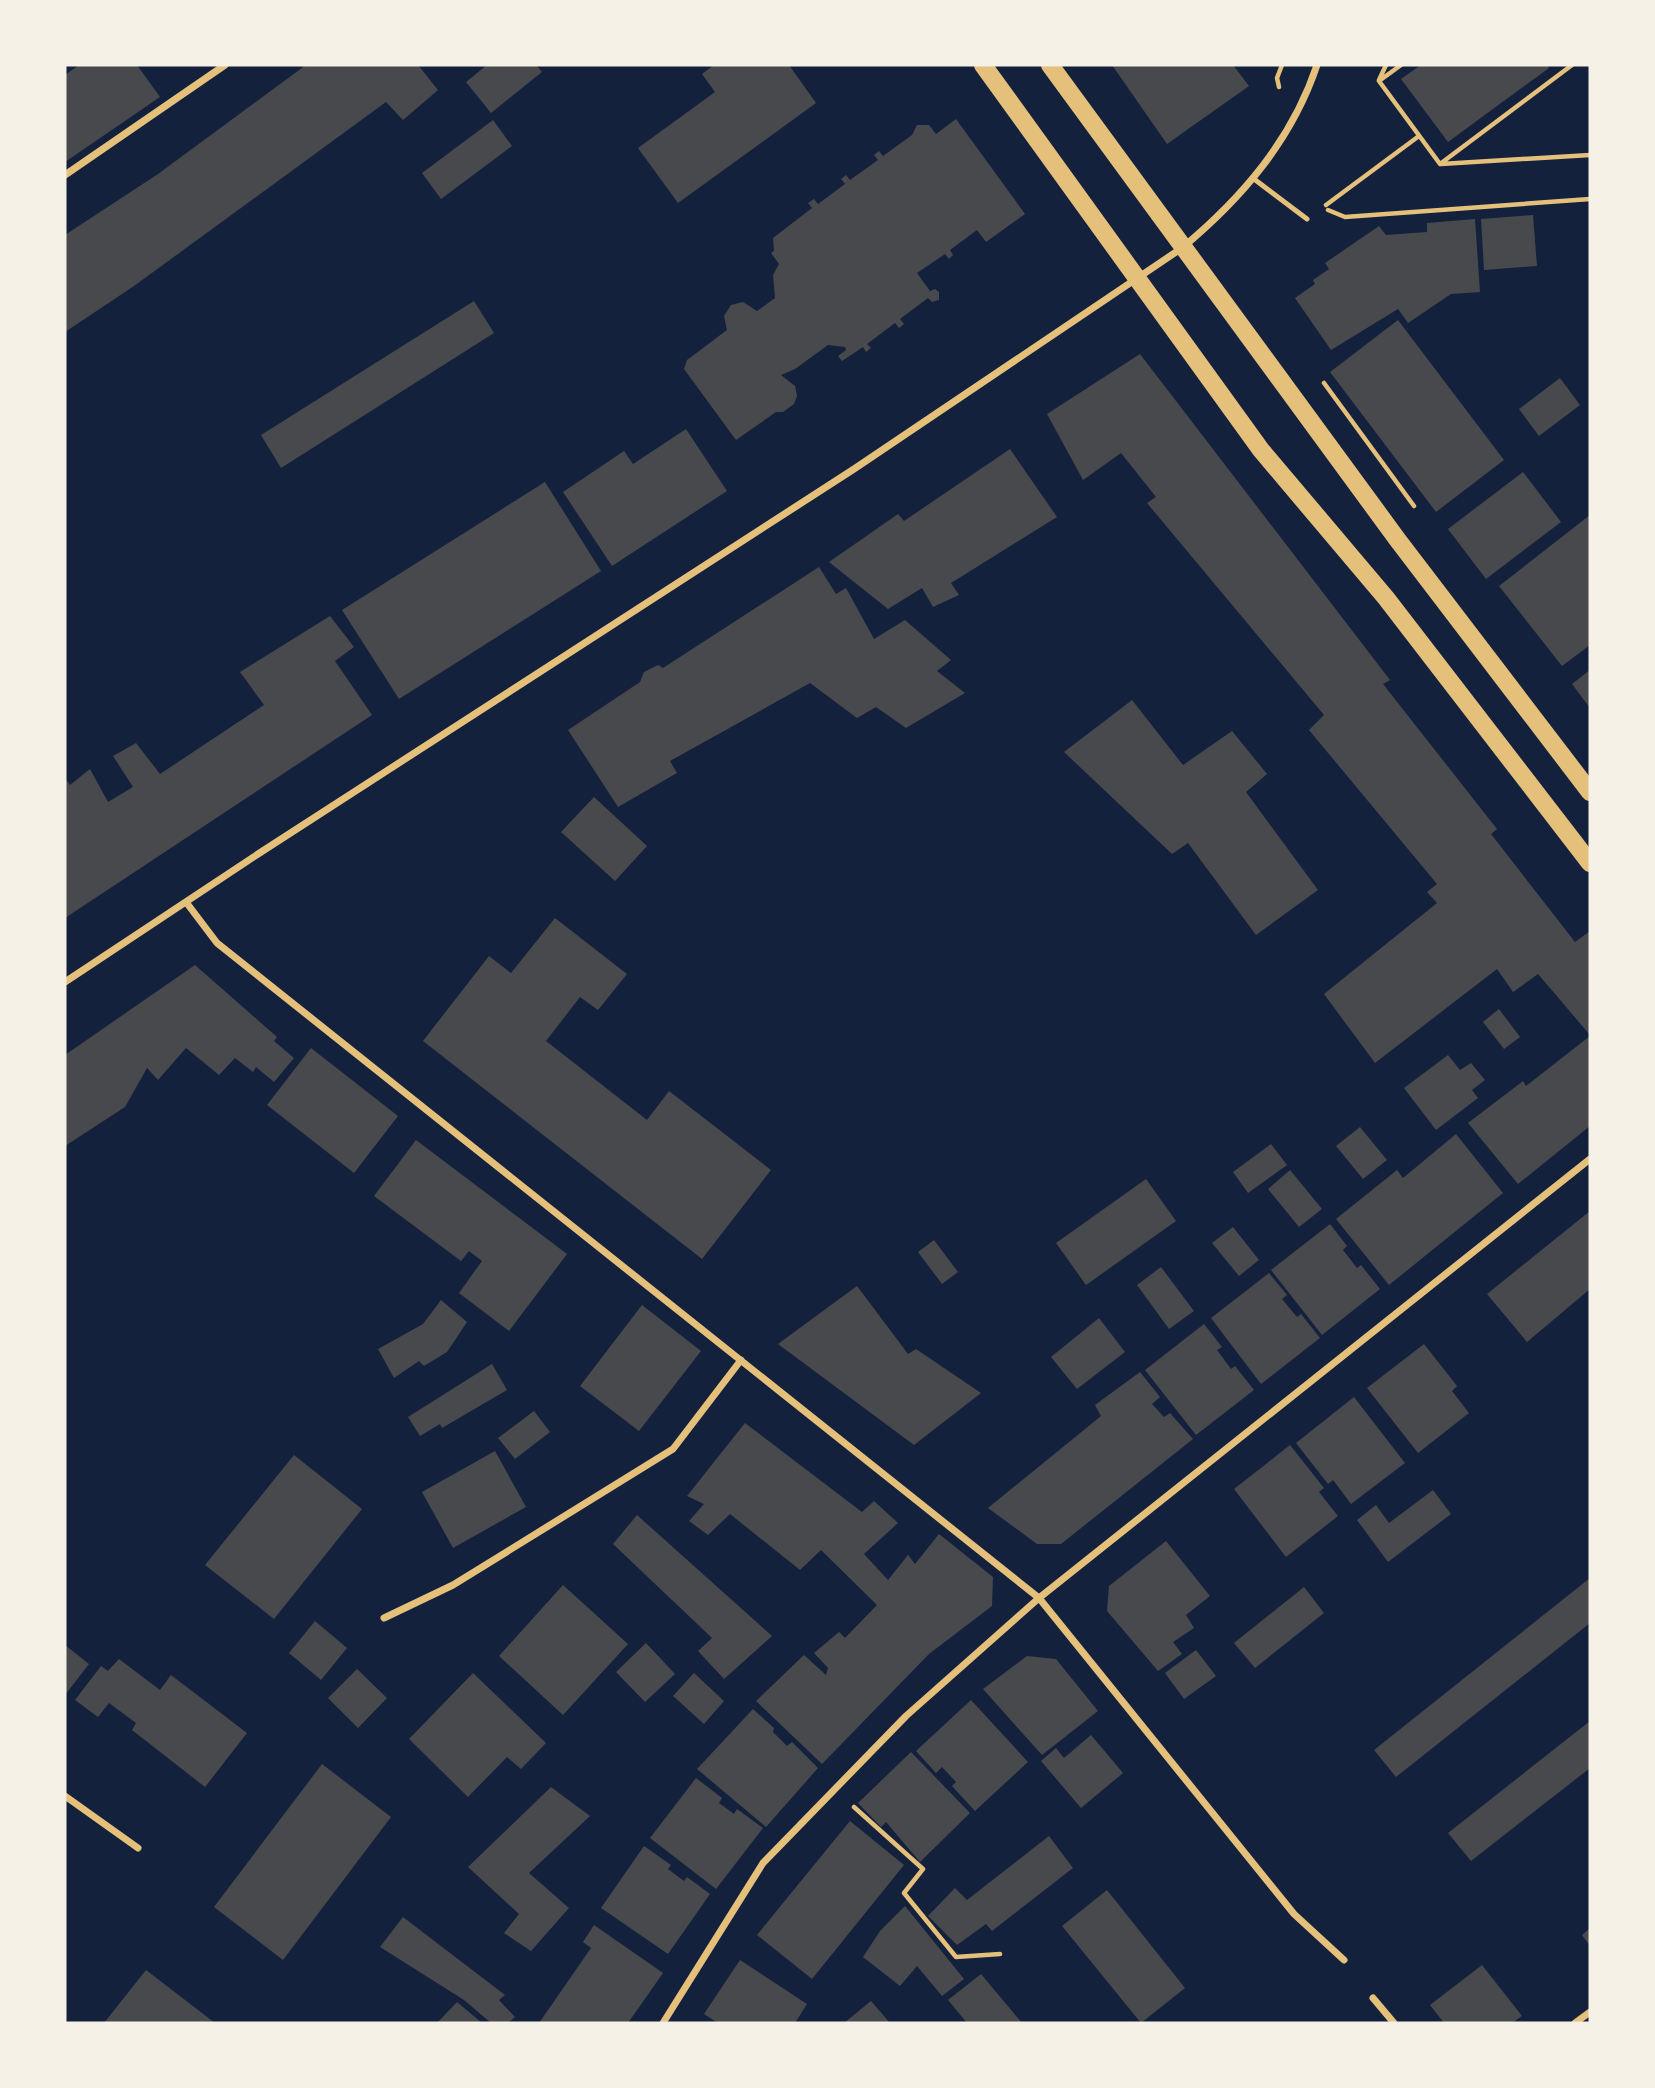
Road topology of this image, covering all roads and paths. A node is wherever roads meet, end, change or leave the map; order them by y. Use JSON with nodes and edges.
{"nodes":[{"id":1,"x":225,"y":65,"type":"edge"},
{"id":2,"x":983,"y":65,"type":"edge"},
{"id":3,"x":1050,"y":65,"type":"edge"},
{"id":4,"x":1282,"y":65,"type":"edge"},
{"id":5,"x":1317,"y":65,"type":"edge"},
{"id":6,"x":1385,"y":65,"type":"edge"},
{"id":7,"x":1401,"y":65,"type":"edge"},
{"id":8,"x":1572,"y":65,"type":"edge"},
{"id":9,"x":1277,"y":78,"type":"dead end"},
{"id":10,"x":1379,"y":81,"type":"junction"},
{"id":11,"x":1419,"y":136,"type":"junction"},
{"id":12,"x":1590,"y":155,"type":"edge"},
{"id":13,"x":1440,"y":164,"type":"junction"},
{"id":14,"x":65,"y":175,"type":"edge"},
{"id":15,"x":1254,"y":179,"type":"junction"},
{"id":16,"x":1590,"y":199,"type":"edge"},
{"id":17,"x":1307,"y":219,"type":"dead end"},
{"id":18,"x":1182,"y":248,"type":"junction"},
{"id":19,"x":1136,"y":281,"type":"junction"},
{"id":20,"x":1323,"y":380,"type":"dead end"},
{"id":21,"x":1411,"y":501,"type":"dead end"},
{"id":22,"x":1590,"y":792,"type":"edge"},
{"id":23,"x":1590,"y":863,"type":"edge"},
{"id":24,"x":186,"y":902,"type":"junction"},
{"id":25,"x":65,"y":982,"type":"edge"},
{"id":26,"x":1590,"y":1159,"type":"edge"},
{"id":27,"x":741,"y":1360,"type":"junction"},
{"id":28,"x":1039,"y":1598,"type":"junction"},
{"id":29,"x":384,"y":1618,"type":"dead end"},
{"id":30,"x":834,"y":1790,"type":"junction"},
{"id":31,"x":65,"y":1796,"type":"edge"},
{"id":32,"x":138,"y":1848,"type":"dead end"},
{"id":33,"x":1000,"y":1954,"type":"dead end"},
{"id":34,"x":1344,"y":1960,"type":"dead end"},
{"id":35,"x":1373,"y":1998,"type":"dead end"},
{"id":36,"x":1590,"y":2012,"type":"edge"},
{"id":37,"x":663,"y":2023,"type":"edge"},
{"id":38,"x":1394,"y":2023,"type":"edge"},
{"id":39,"x":1575,"y":2023,"type":"edge"}],
"edges":[{"from":1,"to":14,"type":"street"},
{"from":2,"to":19,"type":"main road"},
{"from":3,"to":18,"type":"main road"},
{"from":4,"to":9,"type":"path"},
{"from":5,"to":15,"type":"street"},
{"from":6,"to":10,"type":"path"},
{"from":7,"to":10,"type":"path"},
{"from":8,"to":13,"type":"path"},
{"from":10,"to":11,"type":"path"},
{"from":11,"to":13,"type":"path"},
{"from":11,"to":16,"type":"path"},
{"from":12,"to":13,"type":"path"},
{"from":15,"to":17,"type":"lane"},
{"from":15,"to":18,"type":"street"},
{"from":18,"to":19,"type":"street"},
{"from":18,"to":22,"type":"main road"},
{"from":19,"to":23,"type":"main road"},
{"from":19,"to":24,"type":"street"},
{"from":20,"to":21,"type":"path"},
{"from":24,"to":25,"type":"street"},
{"from":24,"to":27,"type":"street"},
{"from":26,"to":28,"type":"street"},
{"from":27,"to":28,"type":"street"},
{"from":27,"to":29,"type":"street"},
{"from":28,"to":30,"type":"street"},
{"from":28,"to":34,"type":"street"},
{"from":30,"to":33,"type":"path"},
{"from":30,"to":37,"type":"street"},
{"from":31,"to":32,"type":"street"},
{"from":35,"to":38,"type":"street"},
{"from":36,"to":39,"type":"street"}]}
